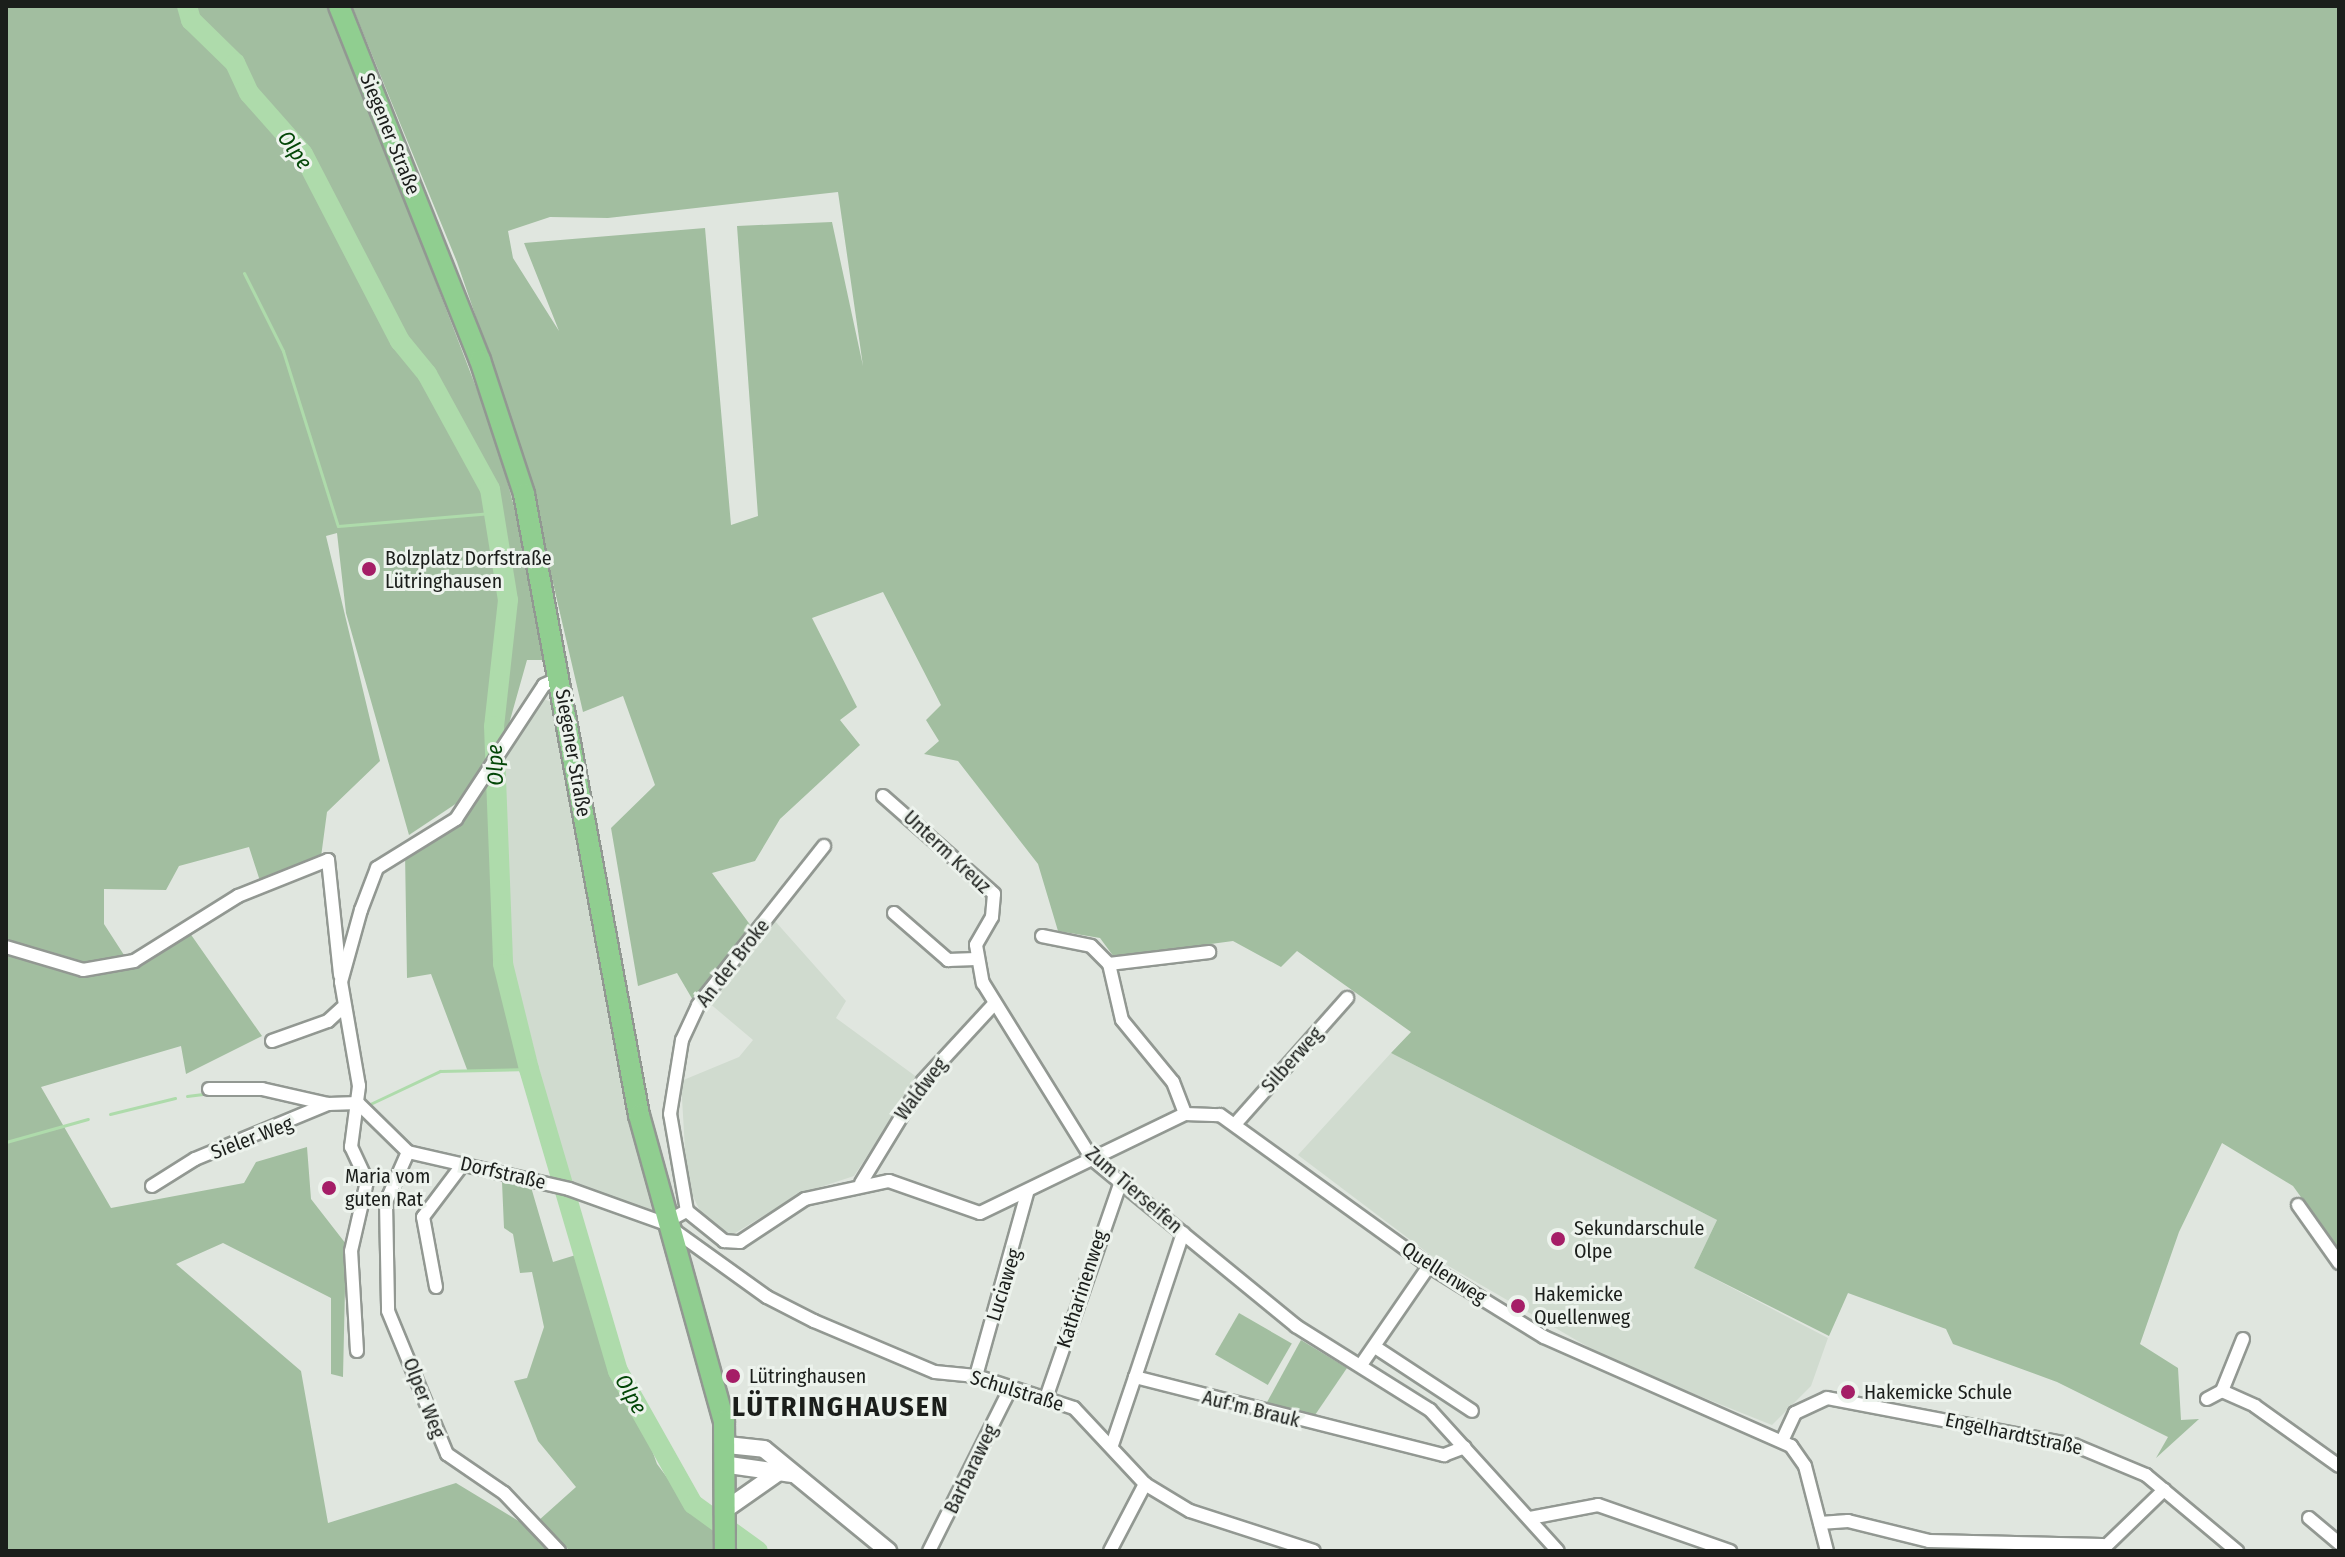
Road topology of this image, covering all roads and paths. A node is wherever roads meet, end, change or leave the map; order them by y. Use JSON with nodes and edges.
{"nodes":[{"id":1,"x":339,"y":6,"type":"edge"},
{"id":2,"x":560,"y":678,"type":"junction"},
{"id":3,"x":883,"y":796,"type":"dead end"},
{"id":4,"x":824,"y":846,"type":"dead end"},
{"id":5,"x":894,"y":913,"type":"dead end"},
{"id":6,"x":1042,"y":936,"type":"dead end"},
{"id":7,"x":6,"y":947,"type":"edge"},
{"id":8,"x":1209,"y":952,"type":"dead end"},
{"id":9,"x":976,"y":959,"type":"junction"},
{"id":10,"x":1109,"y":964,"type":"junction"},
{"id":11,"x":341,"y":982,"type":"junction"},
{"id":12,"x":1347,"y":998,"type":"dead end"},
{"id":13,"x":994,"y":1004,"type":"junction"},
{"id":14,"x":342,"y":1008,"type":"junction"},
{"id":15,"x":272,"y":1041,"type":"dead end"},
{"id":16,"x":209,"y":1089,"type":"dead end"},
{"id":17,"x":358,"y":1103,"type":"junction"},
{"id":18,"x":328,"y":1104,"type":"junction"},
{"id":19,"x":1185,"y":1114,"type":"junction"},
{"id":20,"x":1237,"y":1122,"type":"junction"},
{"id":21,"x":408,"y":1152,"type":"junction"},
{"id":22,"x":1092,"y":1159,"type":"junction"},
{"id":23,"x":463,"y":1164,"type":"junction"},
{"id":24,"x":1121,"y":1182,"type":"junction"},
{"id":25,"x":861,"y":1183,"type":"junction"},
{"id":26,"x":152,"y":1186,"type":"dead end"},
{"id":27,"x":1027,"y":1193,"type":"junction"},
{"id":28,"x":2298,"y":1205,"type":"dead end"},
{"id":29,"x":687,"y":1211,"type":"junction"},
{"id":30,"x":664,"y":1223,"type":"junction"},
{"id":31,"x":1183,"y":1233,"type":"junction"},
{"id":32,"x":2339,"y":1263,"type":"edge"},
{"id":33,"x":1429,"y":1266,"type":"junction"},
{"id":34,"x":436,"y":1287,"type":"dead end"},
{"id":35,"x":2243,"y":1339,"type":"dead end"},
{"id":36,"x":1375,"y":1347,"type":"junction"},
{"id":37,"x":357,"y":1351,"type":"dead end"},
{"id":38,"x":1361,"y":1365,"type":"junction"},
{"id":39,"x":976,"y":1376,"type":"junction"},
{"id":40,"x":1135,"y":1377,"type":"junction"},
{"id":41,"x":1011,"y":1387,"type":"junction"},
{"id":42,"x":2222,"y":1391,"type":"junction"},
{"id":43,"x":1046,"y":1398,"type":"junction"},
{"id":44,"x":2207,"y":1399,"type":"dead end"},
{"id":45,"x":1472,"y":1411,"type":"dead end"},
{"id":46,"x":1782,"y":1441,"type":"junction"},
{"id":47,"x":1112,"y":1445,"type":"junction"},
{"id":48,"x":1465,"y":1447,"type":"junction"},
{"id":49,"x":728,"y":1455,"type":"junction"},
{"id":50,"x":2339,"y":1466,"type":"edge"},
{"id":51,"x":786,"y":1473,"type":"junction"},
{"id":52,"x":1145,"y":1484,"type":"junction"},
{"id":53,"x":2164,"y":1490,"type":"junction"},
{"id":54,"x":729,"y":1507,"type":"junction"},
{"id":55,"x":1530,"y":1518,"type":"junction"},
{"id":56,"x":2309,"y":1518,"type":"dead end"},
{"id":57,"x":1820,"y":1523,"type":"junction"},
{"id":58,"x":2339,"y":1543,"type":"edge"},
{"id":59,"x":2102,"y":1548,"type":"edge"},
{"id":60,"x":559,"y":1551,"type":"edge"},
{"id":61,"x":725,"y":1551,"type":"edge"},
{"id":62,"x":888,"y":1551,"type":"edge"},
{"id":63,"x":929,"y":1551,"type":"edge"},
{"id":64,"x":1110,"y":1551,"type":"edge"},
{"id":65,"x":1314,"y":1551,"type":"edge"},
{"id":66,"x":1558,"y":1551,"type":"edge"},
{"id":67,"x":1730,"y":1551,"type":"edge"},
{"id":68,"x":1827,"y":1551,"type":"edge"},
{"id":69,"x":2237,"y":1551,"type":"edge"}],
"edges":[{"from":1,"to":2,"type":"main road","name":"Siegener Straße"},
{"from":2,"to":11,"type":"street"},
{"from":2,"to":30,"type":"main road","name":"Siegener Straße"},
{"from":3,"to":9,"type":"street","name":"Unterm Kreuz"},
{"from":4,"to":29,"type":"street","name":"An der Broke"},
{"from":5,"to":9,"type":"street"},
{"from":6,"to":10,"type":"street"},
{"from":7,"to":11,"type":"street"},
{"from":8,"to":10,"type":"street"},
{"from":9,"to":13,"type":"street","name":"Zum Tierseifen"},
{"from":10,"to":19,"type":"street"},
{"from":11,"to":14,"type":"street"},
{"from":12,"to":20,"type":"street","name":"Silberweg"},
{"from":13,"to":22,"type":"street","name":"Zum Tierseifen"},
{"from":13,"to":25,"type":"street","name":"Waldweg"},
{"from":14,"to":15,"type":"street"},
{"from":14,"to":17,"type":"street"},
{"from":16,"to":18,"type":"street"},
{"from":17,"to":18,"type":"street","name":"Sieler Weg"},
{"from":17,"to":21,"type":"street"},
{"from":17,"to":37,"type":"street"},
{"from":18,"to":26,"type":"street","name":"Sieler Weg"},
{"from":19,"to":20,"type":"street","name":"Quellenweg"},
{"from":19,"to":22,"type":"street"},
{"from":20,"to":33,"type":"street","name":"Quellenweg"},
{"from":21,"to":23,"type":"street","name":"Dorfstraße"},
{"from":21,"to":60,"type":"street","name":"Olper Weg"},
{"from":22,"to":24,"type":"street","name":"Zum Tierseifen"},
{"from":22,"to":27,"type":"street"},
{"from":23,"to":30,"type":"street","name":"Dorfstraße"},
{"from":23,"to":34,"type":"street"},
{"from":24,"to":31,"type":"street","name":"Zum Tierseifen"},
{"from":24,"to":43,"type":"street","name":"Katharinenweg"},
{"from":25,"to":27,"type":"street"},
{"from":25,"to":29,"type":"street"},
{"from":27,"to":39,"type":"street","name":"Luciaweg"},
{"from":28,"to":32,"type":"street"},
{"from":29,"to":30,"type":"street"},
{"from":30,"to":39,"type":"street","name":"Schulstraße"},
{"from":30,"to":49,"type":"main road","name":"Siegener Straße"},
{"from":31,"to":38,"type":"street","name":"Zum Tierseifen"},
{"from":31,"to":40,"type":"street"},
{"from":33,"to":36,"type":"street"},
{"from":33,"to":46,"type":"street","name":"Quellenweg"},
{"from":35,"to":42,"type":"street"},
{"from":36,"to":38,"type":"street"},
{"from":36,"to":45,"type":"street"},
{"from":38,"to":48,"type":"street","name":"Zum Tierseifen"},
{"from":39,"to":41,"type":"street","name":"Schulstraße"},
{"from":40,"to":47,"type":"street"},
{"from":40,"to":48,"type":"street","name":"Auf'm Brauk"},
{"from":41,"to":43,"type":"street","name":"Schulstraße"},
{"from":41,"to":63,"type":"street","name":"Barbaraweg"},
{"from":42,"to":44,"type":"street"},
{"from":42,"to":50,"type":"street"},
{"from":43,"to":47,"type":"street","name":"Schulstraße"},
{"from":46,"to":53,"type":"street","name":"Engelhardtstraße"},
{"from":46,"to":57,"type":"street","name":"Quellenweg"},
{"from":47,"to":52,"type":"street","name":"Schulstraße"},
{"from":48,"to":55,"type":"street","name":"Zum Tierseifen"},
{"from":49,"to":51,"type":"street"},
{"from":49,"to":54,"type":"main road","name":"Siegener Straße"},
{"from":51,"to":54,"type":"street"},
{"from":51,"to":62,"type":"street"},
{"from":52,"to":64,"type":"street"},
{"from":52,"to":65,"type":"street","name":"Schulstraße"},
{"from":53,"to":59,"type":"street"},
{"from":53,"to":69,"type":"street","name":"Engelhardtstraße"},
{"from":54,"to":61,"type":"main road","name":"Siegener Straße"},
{"from":55,"to":66,"type":"street","name":"Zum Tierseifen"},
{"from":55,"to":67,"type":"street"},
{"from":56,"to":58,"type":"street"},
{"from":57,"to":59,"type":"street"},
{"from":57,"to":68,"type":"street","name":"Quellenweg"}]}
